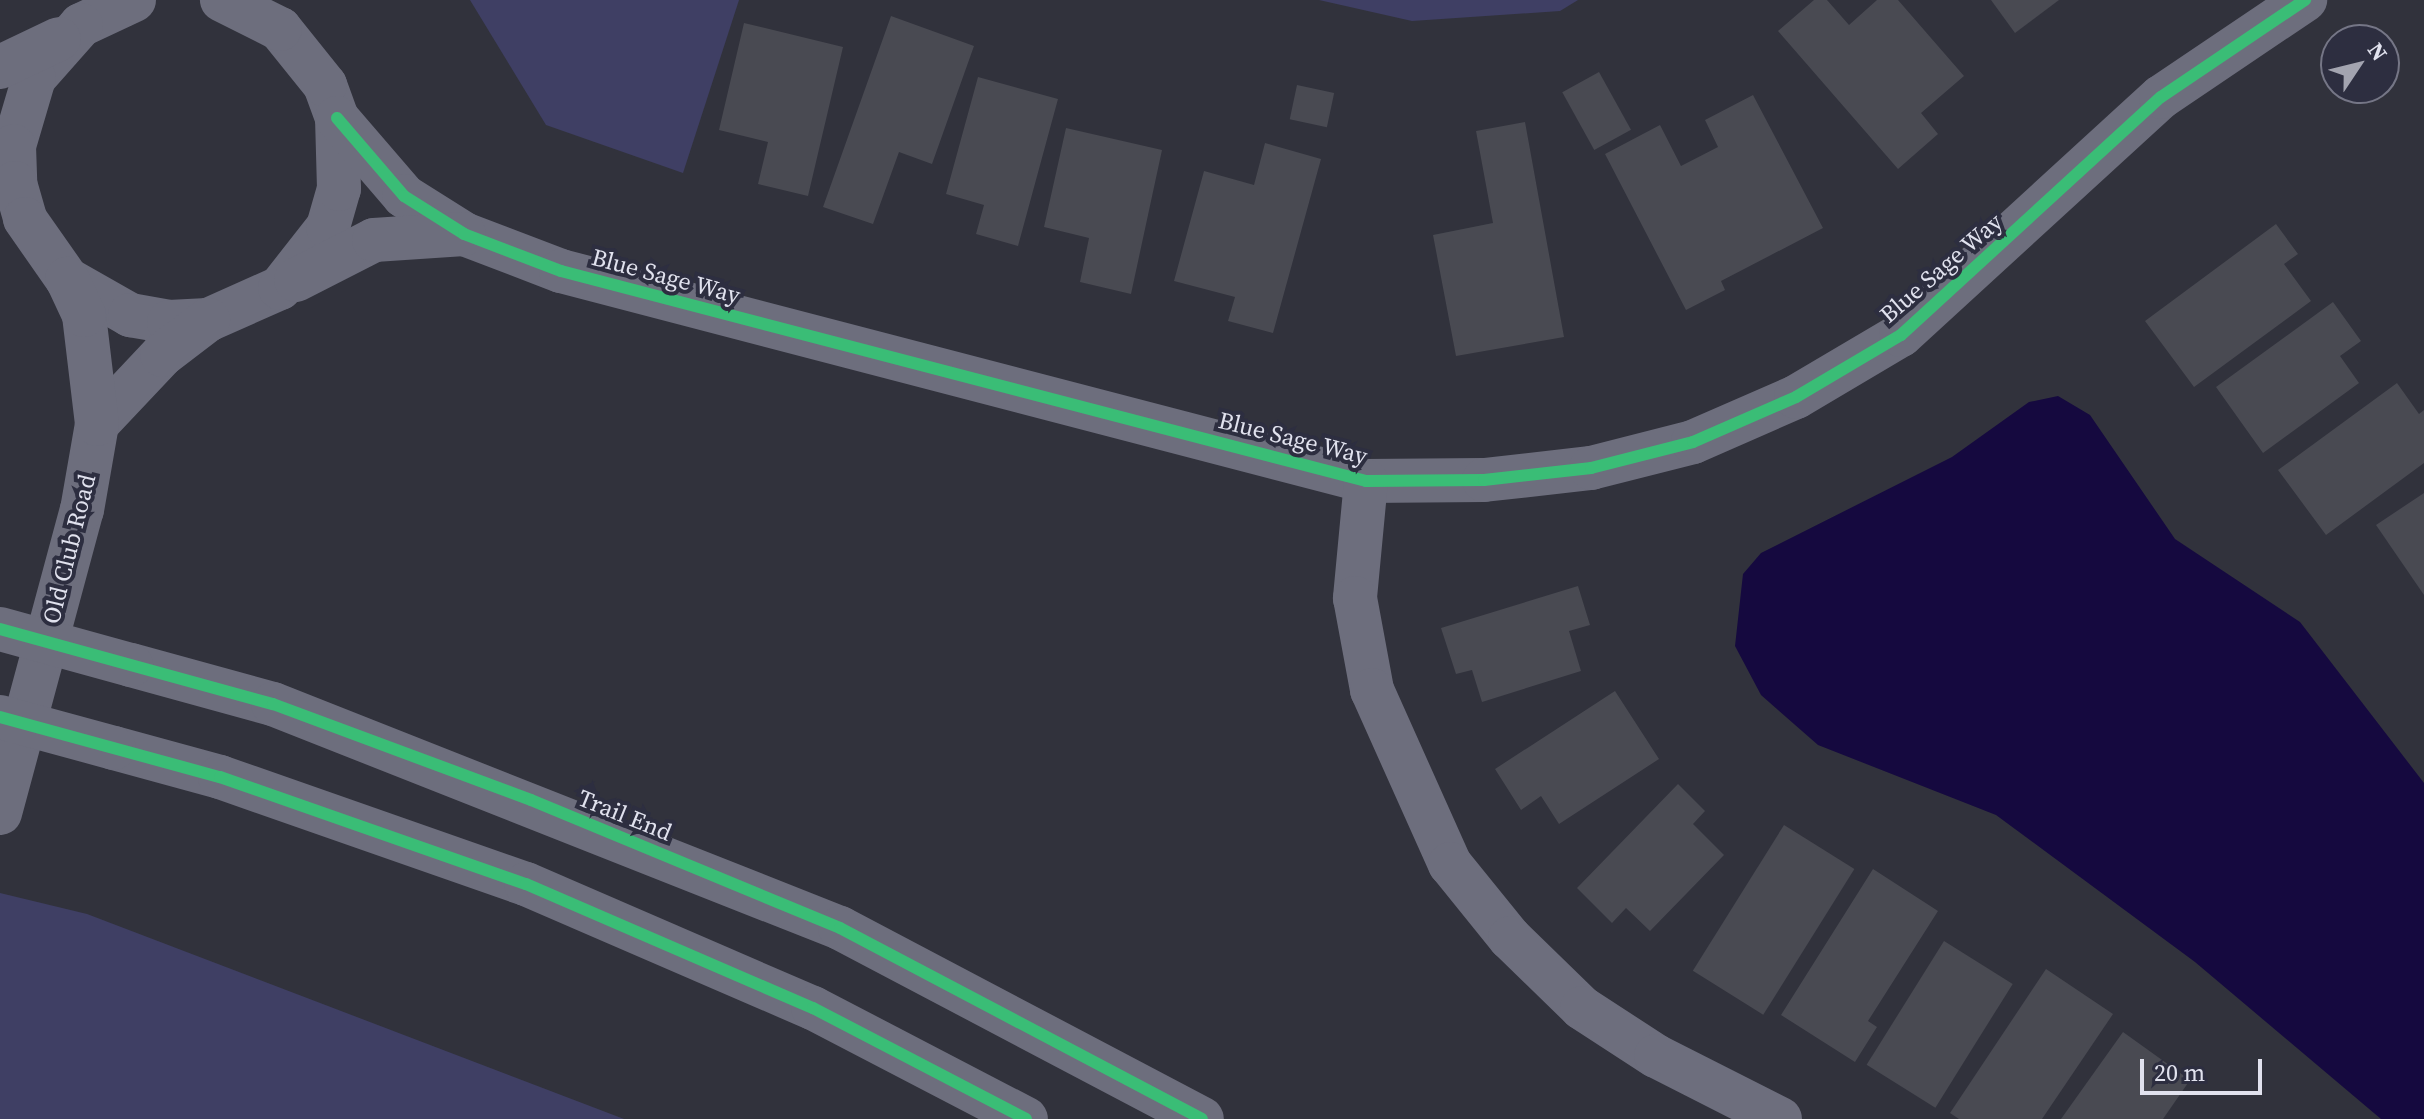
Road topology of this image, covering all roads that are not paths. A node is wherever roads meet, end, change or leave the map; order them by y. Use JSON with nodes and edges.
{"nodes":[{"id":1,"x":134,"y":0,"type":"edge"},
{"id":2,"x":222,"y":0,"type":"edge"},
{"id":3,"x":2305,"y":0,"type":"edge"},
{"id":4,"x":275,"y":15,"type":"edge"},
{"id":5,"x":81,"y":25,"type":"junction"},
{"id":6,"x":0,"y":67,"type":"edge"},
{"id":7,"x":337,"y":118,"type":"junction"},
{"id":8,"x":8,"y":171,"type":"edge"},
{"id":9,"x":464,"y":234,"type":"junction"},
{"id":10,"x":67,"y":279,"type":"junction"},
{"id":11,"x":280,"y":288,"type":"junction"},
{"id":12,"x":208,"y":320,"type":"junction"},
{"id":13,"x":97,"y":424,"type":"junction"},
{"id":14,"x":1366,"y":481,"type":"junction"},
{"id":15,"x":0,"y":629,"type":"edge"},
{"id":16,"x":0,"y":717,"type":"edge"},
{"id":17,"x":0,"y":813,"type":"edge"},
{"id":18,"x":1026,"y":1119,"type":"edge"},
{"id":19,"x":1202,"y":1119,"type":"edge"},
{"id":20,"x":1780,"y":1119,"type":"edge"}],
"edges":[{"from":1,"to":5,"type":"street"},
{"from":2,"to":4,"type":"street"},
{"from":3,"to":14,"type":"street","name":"Blue Sage Way"},
{"from":4,"to":7,"type":"street"},
{"from":5,"to":6,"type":"street"},
{"from":5,"to":8,"type":"street"},
{"from":7,"to":9,"type":"street","name":"Blue Sage Way"},
{"from":7,"to":11,"type":"street"},
{"from":8,"to":10,"type":"street","name":"Old Club Road"},
{"from":9,"to":11,"type":"street","name":"Blue Sage Way"},
{"from":9,"to":14,"type":"street","name":"Blue Sage Way"},
{"from":10,"to":12,"type":"street"},
{"from":10,"to":13,"type":"street","name":"Old Club Road"},
{"from":11,"to":12,"type":"street","name":"Blue Sage Way"},
{"from":12,"to":13,"type":"street"},
{"from":13,"to":17,"type":"street","name":"Old Club Road"},
{"from":14,"to":20,"type":"street"},
{"from":15,"to":19,"type":"street","name":"Trail End","bridge":true},
{"from":16,"to":18,"type":"street","bridge":true}]}
